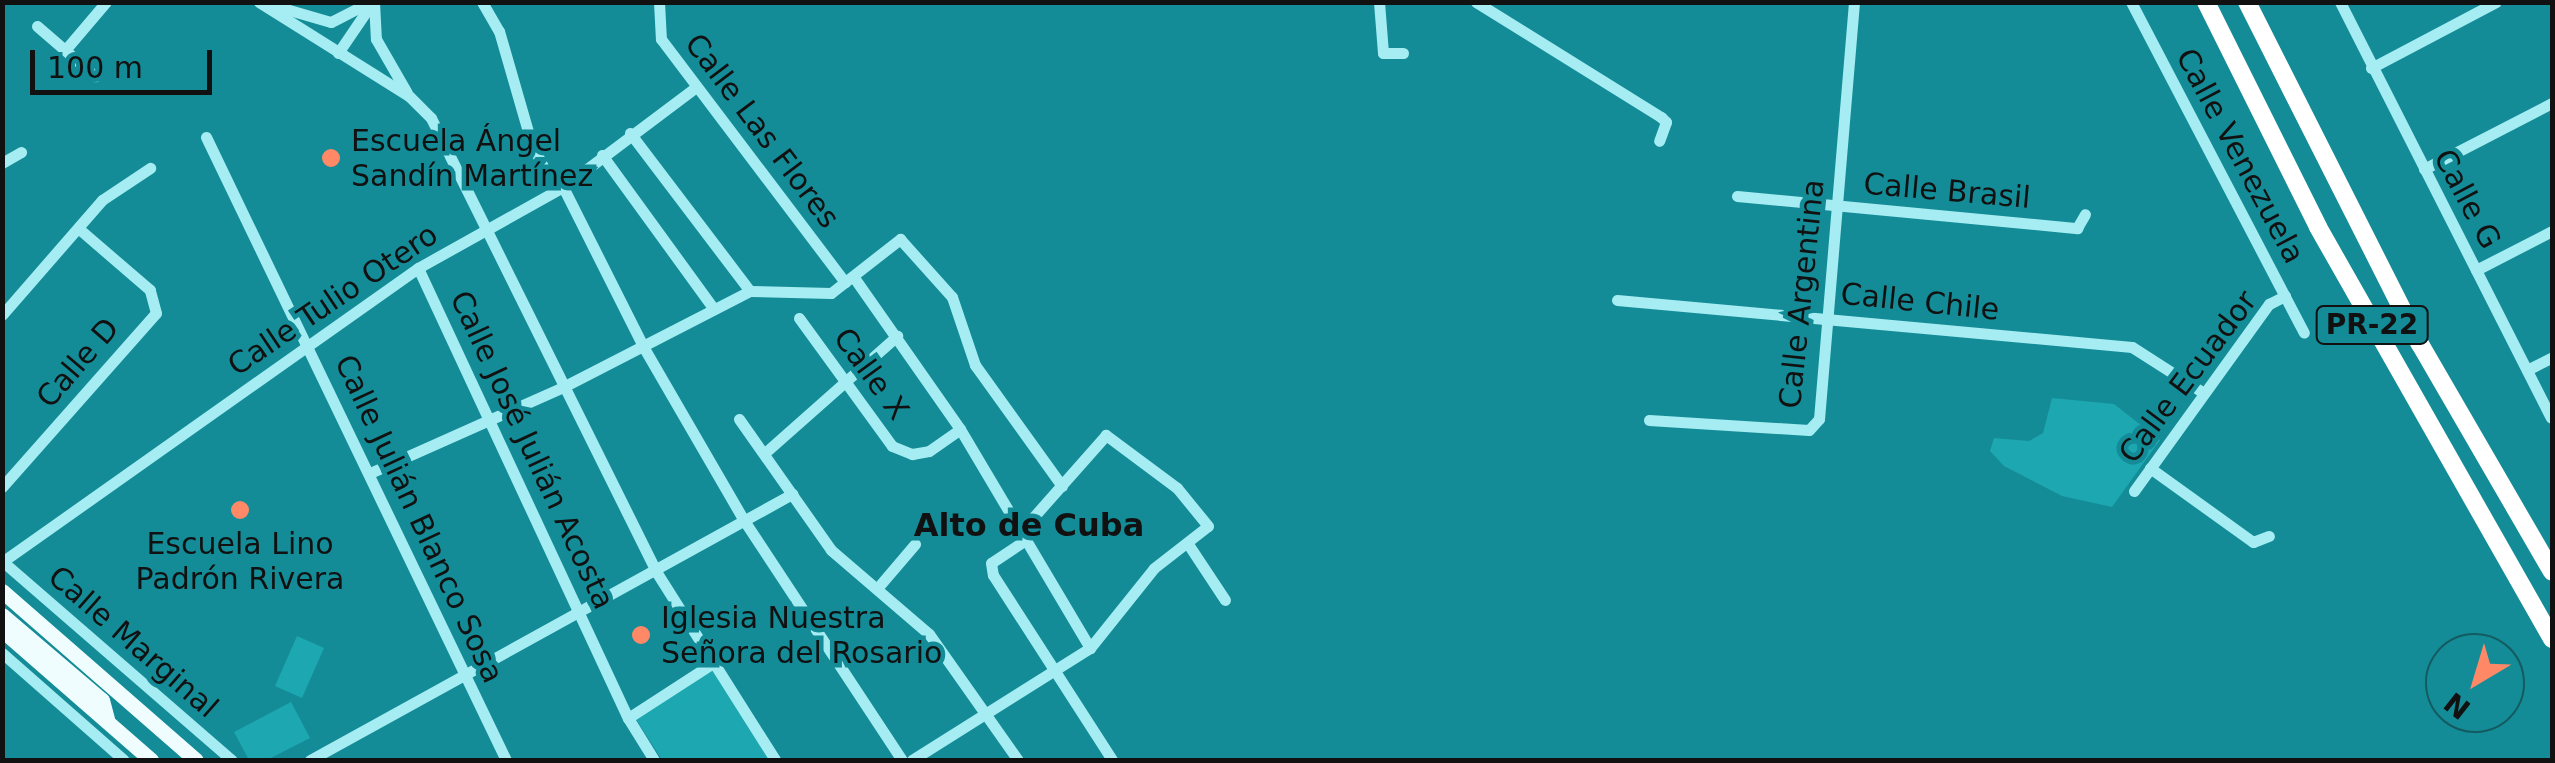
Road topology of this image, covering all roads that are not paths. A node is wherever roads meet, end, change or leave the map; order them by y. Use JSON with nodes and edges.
{"nodes":[{"id":1,"x":106,"y":2,"type":"edge"},
{"id":2,"x":259,"y":2,"type":"edge"},
{"id":3,"x":267,"y":2,"type":"edge"},
{"id":4,"x":372,"y":2,"type":"edge"},
{"id":5,"x":482,"y":2,"type":"edge"},
{"id":6,"x":658,"y":2,"type":"edge"},
{"id":7,"x":1378,"y":2,"type":"edge"},
{"id":8,"x":1476,"y":2,"type":"edge"},
{"id":9,"x":1854,"y":2,"type":"edge"},
{"id":10,"x":2131,"y":2,"type":"edge"},
{"id":11,"x":2206,"y":2,"type":"edge"},
{"id":12,"x":2247,"y":2,"type":"edge"},
{"id":13,"x":2340,"y":2,"type":"edge"},
{"id":14,"x":2496,"y":2,"type":"edge"},
{"id":15,"x":38,"y":26,"type":"dead end"},
{"id":16,"x":66,"y":48,"type":"junction"},
{"id":17,"x":338,"y":53,"type":"junction"},
{"id":18,"x":1403,"y":53,"type":"dead end"},
{"id":19,"x":2371,"y":68,"type":"junction"},
{"id":20,"x":95,"y":76,"type":"dead end"},
{"id":21,"x":696,"y":88,"type":"junction"},
{"id":22,"x":409,"y":96,"type":"junction"},
{"id":23,"x":2552,"y":104,"type":"edge"},
{"id":24,"x":630,"y":133,"type":"junction"},
{"id":25,"x":206,"y":138,"type":"dead end"},
{"id":26,"x":1659,"y":141,"type":"dead end"},
{"id":27,"x":21,"y":152,"type":"dead end"},
{"id":28,"x":602,"y":154,"type":"junction"},
{"id":29,"x":2,"y":163,"type":"edge"},
{"id":30,"x":150,"y":168,"type":"dead end"},
{"id":31,"x":2424,"y":169,"type":"junction"},
{"id":32,"x":558,"y":188,"type":"junction"},
{"id":33,"x":1737,"y":196,"type":"dead end"},
{"id":34,"x":1838,"y":206,"type":"junction"},
{"id":35,"x":2085,"y":214,"type":"dead end"},
{"id":36,"x":79,"y":229,"type":"junction"},
{"id":37,"x":486,"y":230,"type":"junction"},
{"id":38,"x":2552,"y":231,"type":"edge"},
{"id":39,"x":418,"y":268,"type":"junction"},
{"id":40,"x":2476,"y":270,"type":"junction"},
{"id":41,"x":850,"y":281,"type":"junction"},
{"id":42,"x":750,"y":291,"type":"junction"},
{"id":43,"x":2285,"y":296,"type":"junction"},
{"id":44,"x":1617,"y":300,"type":"dead end"},
{"id":45,"x":714,"y":309,"type":"junction"},
{"id":46,"x":2,"y":314,"type":"edge"},
{"id":47,"x":799,"y":318,"type":"dead end"},
{"id":48,"x":1828,"y":318,"type":"junction"},
{"id":49,"x":2304,"y":332,"type":"dead end"},
{"id":50,"x":897,"y":336,"type":"junction"},
{"id":51,"x":310,"y":344,"type":"junction"},
{"id":52,"x":644,"y":348,"type":"junction"},
{"id":53,"x":2552,"y":357,"type":"edge"},
{"id":54,"x":2527,"y":370,"type":"junction"},
{"id":55,"x":846,"y":381,"type":"junction"},
{"id":56,"x":565,"y":386,"type":"junction"},
{"id":57,"x":2204,"y":393,"type":"junction"},
{"id":58,"x":2551,"y":418,"type":"edge"},
{"id":59,"x":492,"y":419,"type":"junction"},
{"id":60,"x":739,"y":419,"type":"dead end"},
{"id":61,"x":1649,"y":420,"type":"dead end"},
{"id":62,"x":960,"y":429,"type":"junction"},
{"id":63,"x":767,"y":450,"type":"junction"},
{"id":64,"x":2150,"y":468,"type":"junction"},
{"id":65,"x":370,"y":473,"type":"junction"},
{"id":66,"x":2,"y":486,"type":"edge"},
{"id":67,"x":1062,"y":486,"type":"junction"},
{"id":68,"x":2134,"y":491,"type":"dead end"},
{"id":69,"x":792,"y":494,"type":"junction"},
{"id":70,"x":745,"y":522,"type":"junction"},
{"id":71,"x":1024,"y":534,"type":"junction"},
{"id":72,"x":2269,"y":536,"type":"dead end"},
{"id":73,"x":915,"y":544,"type":"dead end"},
{"id":74,"x":1188,"y":544,"type":"junction"},
{"id":75,"x":3,"y":561,"type":"edge"},
{"id":76,"x":657,"y":572,"type":"junction"},
{"id":77,"x":2552,"y":572,"type":"edge"},
{"id":78,"x":880,"y":585,"type":"junction"},
{"id":79,"x":2,"y":591,"type":"edge"},
{"id":80,"x":1224,"y":600,"type":"dead end"},
{"id":81,"x":582,"y":614,"type":"junction"},
{"id":82,"x":2,"y":615,"type":"edge"},
{"id":83,"x":2,"y":630,"type":"edge"},
{"id":84,"x":2552,"y":639,"type":"edge"},
{"id":85,"x":1090,"y":648,"type":"junction"},
{"id":86,"x":2,"y":653,"type":"edge"},
{"id":87,"x":714,"y":663,"type":"junction"},
{"id":88,"x":1052,"y":672,"type":"junction"},
{"id":89,"x":463,"y":676,"type":"junction"},
{"id":90,"x":986,"y":712,"type":"junction"},
{"id":91,"x":628,"y":718,"type":"junction"},
{"id":92,"x":108,"y":722,"type":"junction"},
{"id":93,"x":124,"y":760,"type":"edge"},
{"id":94,"x":151,"y":760,"type":"edge"},
{"id":95,"x":196,"y":760,"type":"edge"},
{"id":96,"x":232,"y":760,"type":"edge"},
{"id":97,"x":310,"y":760,"type":"edge"},
{"id":98,"x":506,"y":760,"type":"edge"},
{"id":99,"x":654,"y":760,"type":"edge"},
{"id":100,"x":776,"y":760,"type":"edge"},
{"id":101,"x":902,"y":760,"type":"edge"},
{"id":102,"x":912,"y":760,"type":"edge"},
{"id":103,"x":1018,"y":760,"type":"edge"},
{"id":104,"x":1112,"y":760,"type":"edge"}],
"edges":[{"from":1,"to":16,"type":"street"},
{"from":2,"to":17,"type":"street"},
{"from":3,"to":4,"type":"street"},
{"from":4,"to":17,"type":"street"},
{"from":4,"to":22,"type":"street"},
{"from":5,"to":32,"type":"street"},
{"from":6,"to":21,"type":"street","name":"Calle Las Flores"},
{"from":7,"to":18,"type":"street"},
{"from":8,"to":26,"type":"street"},
{"from":9,"to":34,"type":"street","name":"Calle Argentina"},
{"from":10,"to":43,"type":"street","name":"Calle Venezuela"},
{"from":11,"to":84,"type":"highway","number":"PR-22"},
{"from":12,"to":77,"type":"highway","number":"PR-22"},
{"from":13,"to":19,"type":"street","name":"Calle G"},
{"from":14,"to":19,"type":"street"},
{"from":15,"to":16,"type":"street"},
{"from":16,"to":20,"type":"street"},
{"from":17,"to":22,"type":"street"},
{"from":19,"to":31,"type":"street","name":"Calle G"},
{"from":21,"to":24,"type":"street","name":"Calle Tulio Otero"},
{"from":21,"to":41,"type":"street","name":"Calle Las Flores"},
{"from":22,"to":37,"type":"street"},
{"from":23,"to":31,"type":"street"},
{"from":24,"to":28,"type":"street","name":"Calle Tulio Otero"},
{"from":24,"to":42,"type":"street"},
{"from":25,"to":51,"type":"street","name":"Calle Julián Blanco Sosa"},
{"from":27,"to":29,"type":"street"},
{"from":28,"to":32,"type":"street","name":"Calle Tulio Otero"},
{"from":28,"to":45,"type":"street"},
{"from":30,"to":36,"type":"street"},
{"from":31,"to":40,"type":"street","name":"Calle G"},
{"from":32,"to":37,"type":"street","name":"Calle Tulio Otero"},
{"from":32,"to":52,"type":"street"},
{"from":33,"to":34,"type":"street","name":"Calle Brasil"},
{"from":34,"to":35,"type":"street","name":"Calle Brasil"},
{"from":34,"to":48,"type":"street","name":"Calle Argentina"},
{"from":36,"to":46,"type":"street"},
{"from":36,"to":66,"type":"street","name":"Calle D"},
{"from":37,"to":39,"type":"street","name":"Calle Tulio Otero"},
{"from":37,"to":56,"type":"street"},
{"from":38,"to":40,"type":"street"},
{"from":39,"to":51,"type":"street","name":"Calle Tulio Otero"},
{"from":39,"to":59,"type":"street","name":"Calle José Julián Acosta"},
{"from":40,"to":54,"type":"street","name":"Calle G"},
{"from":41,"to":42,"type":"street"},
{"from":41,"to":50,"type":"street","name":"Calle Las Flores"},
{"from":41,"to":67,"type":"street"},
{"from":42,"to":45,"type":"street"},
{"from":43,"to":49,"type":"street","name":"Calle Venezuela"},
{"from":43,"to":57,"type":"street","name":"Calle Ecuador"},
{"from":44,"to":48,"type":"street","name":"Calle Chile"},
{"from":45,"to":52,"type":"street"},
{"from":47,"to":55,"type":"street","name":"Calle X"},
{"from":48,"to":57,"type":"street","name":"Calle Chile"},
{"from":48,"to":61,"type":"street","name":"Calle Argentina"},
{"from":50,"to":55,"type":"street"},
{"from":50,"to":62,"type":"street","name":"Calle Las Flores"},
{"from":51,"to":65,"type":"street","name":"Calle Julián Blanco Sosa"},
{"from":51,"to":75,"type":"street","name":"Calle Tulio Otero"},
{"from":52,"to":56,"type":"street"},
{"from":52,"to":70,"type":"street"},
{"from":53,"to":54,"type":"street"},
{"from":54,"to":58,"type":"street","name":"Calle G"},
{"from":55,"to":62,"type":"street","name":"Calle X"},
{"from":55,"to":63,"type":"street"},
{"from":56,"to":59,"type":"street"},
{"from":56,"to":76,"type":"street"},
{"from":57,"to":64,"type":"street","name":"Calle Ecuador"},
{"from":59,"to":65,"type":"street"},
{"from":59,"to":81,"type":"street","name":"Calle José Julián Acosta"},
{"from":60,"to":63,"type":"street"},
{"from":62,"to":71,"type":"street","name":"Calle Las Flores"},
{"from":63,"to":69,"type":"street"},
{"from":64,"to":68,"type":"street","name":"Calle Ecuador"},
{"from":64,"to":72,"type":"street"},
{"from":65,"to":89,"type":"street","name":"Calle Julián Blanco Sosa"},
{"from":67,"to":71,"type":"street"},
{"from":67,"to":74,"type":"street"},
{"from":69,"to":70,"type":"street"},
{"from":69,"to":78,"type":"street"},
{"from":70,"to":76,"type":"street"},
{"from":70,"to":101,"type":"street"},
{"from":71,"to":85,"type":"street","name":"Calle Las Flores"},
{"from":71,"to":88,"type":"street"},
{"from":73,"to":78,"type":"street"},
{"from":74,"to":80,"type":"street"},
{"from":74,"to":85,"type":"street"},
{"from":75,"to":96,"type":"street","name":"Calle Marginal"},
{"from":76,"to":81,"type":"street"},
{"from":76,"to":87,"type":"street"},
{"from":78,"to":90,"type":"street"},
{"from":79,"to":95,"type":"main road"},
{"from":81,"to":89,"type":"street"},
{"from":81,"to":91,"type":"street","name":"Calle José Julián Acosta"},
{"from":82,"to":92,"type":"main road"},
{"from":83,"to":92,"type":"main road"},
{"from":85,"to":88,"type":"street"},
{"from":86,"to":93,"type":"street"},
{"from":87,"to":91,"type":"street"},
{"from":87,"to":100,"type":"street"},
{"from":88,"to":90,"type":"street"},
{"from":88,"to":104,"type":"street"},
{"from":89,"to":97,"type":"street"},
{"from":89,"to":98,"type":"street","name":"Calle Julián Blanco Sosa"},
{"from":90,"to":102,"type":"street"},
{"from":90,"to":103,"type":"street"},
{"from":91,"to":99,"type":"street","name":"Calle José Julián Acosta"},
{"from":92,"to":94,"type":"main road"}]}
